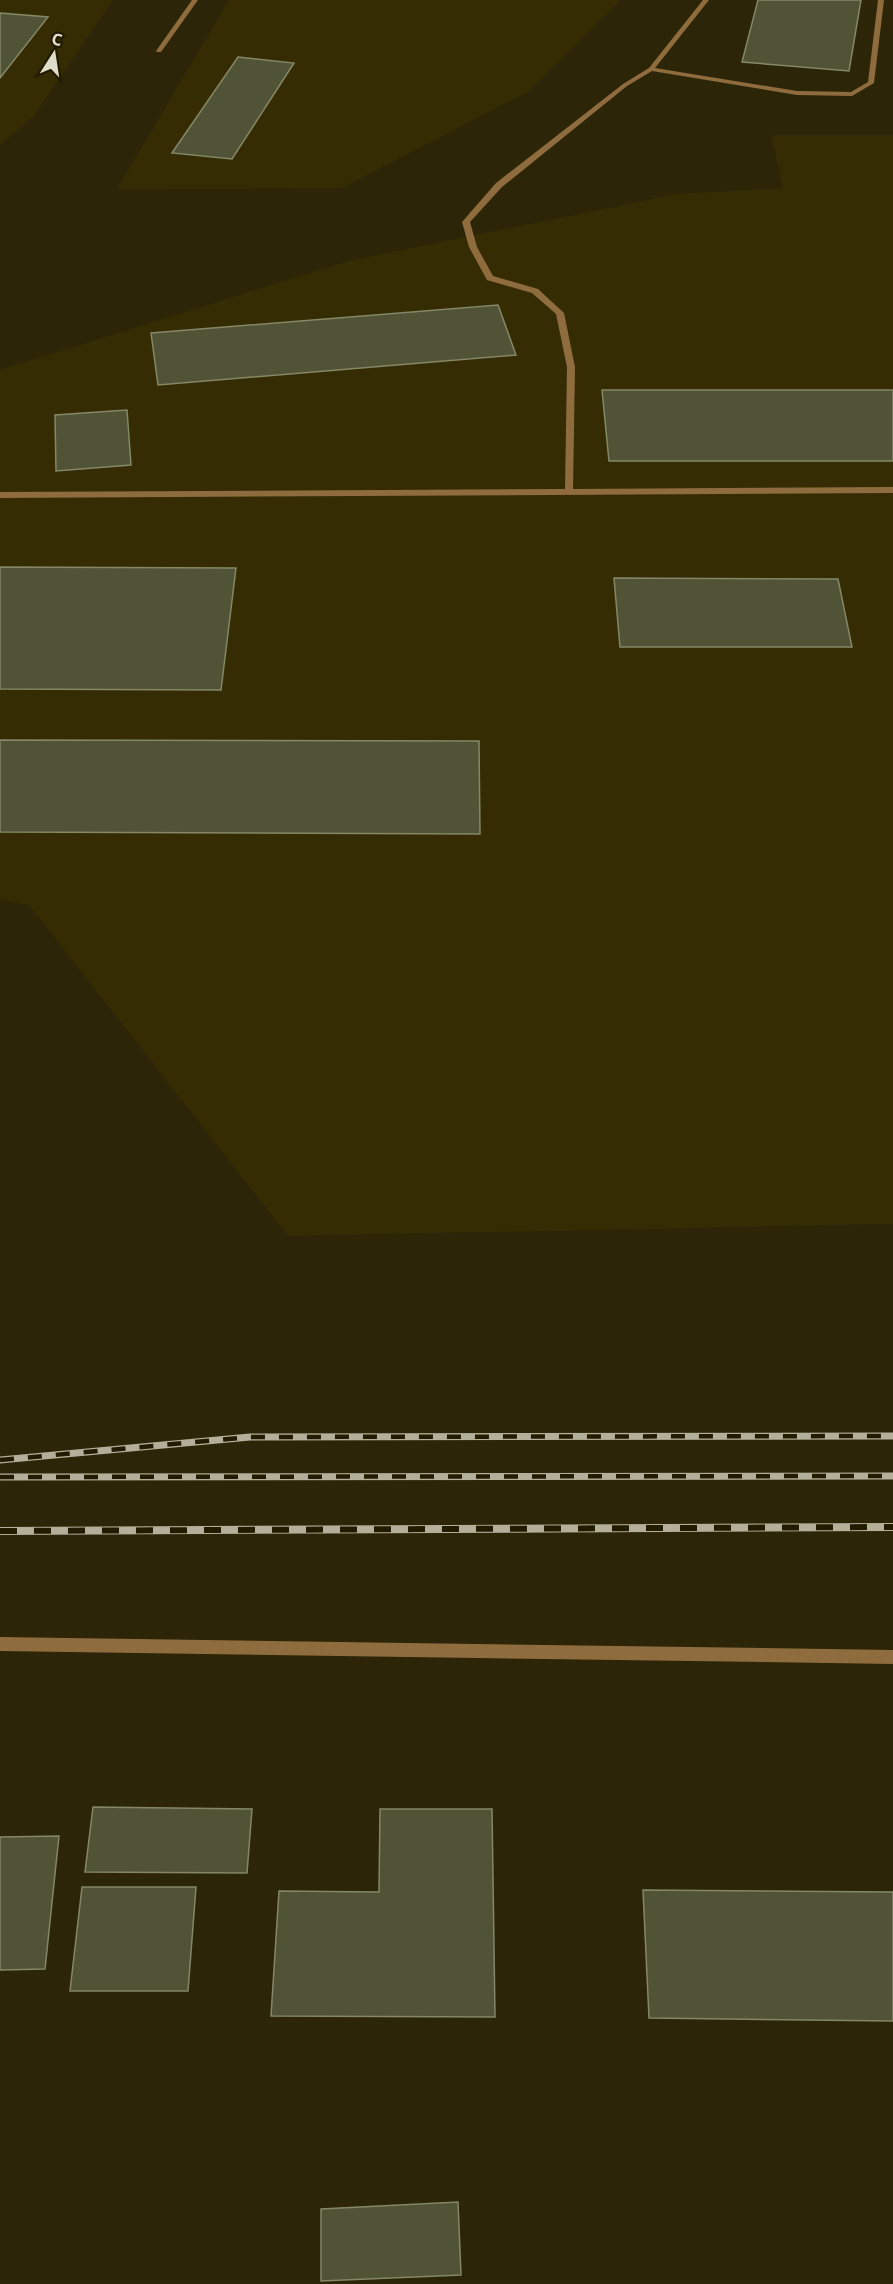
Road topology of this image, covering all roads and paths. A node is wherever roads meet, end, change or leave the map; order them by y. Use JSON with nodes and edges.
{"nodes":[{"id":1,"x":195,"y":0,"type":"edge"},
{"id":2,"x":706,"y":0,"type":"edge"},
{"id":3,"x":881,"y":0,"type":"edge"},
{"id":4,"x":159,"y":51,"type":"dead end"},
{"id":5,"x":651,"y":69,"type":"junction"},
{"id":6,"x":893,"y":490,"type":"edge"},
{"id":7,"x":570,"y":492,"type":"junction"},
{"id":8,"x":0,"y":495,"type":"edge"},
{"id":9,"x":0,"y":1644,"type":"edge"},
{"id":10,"x":893,"y":1657,"type":"edge"}],
"edges":[{"from":1,"to":4,"type":"street"},
{"from":2,"to":5,"type":"street"},
{"from":3,"to":5,"type":"street"},
{"from":5,"to":7,"type":"street"},
{"from":6,"to":7,"type":"street"},
{"from":7,"to":8,"type":"street"},
{"from":9,"to":10,"type":"street"}]}
